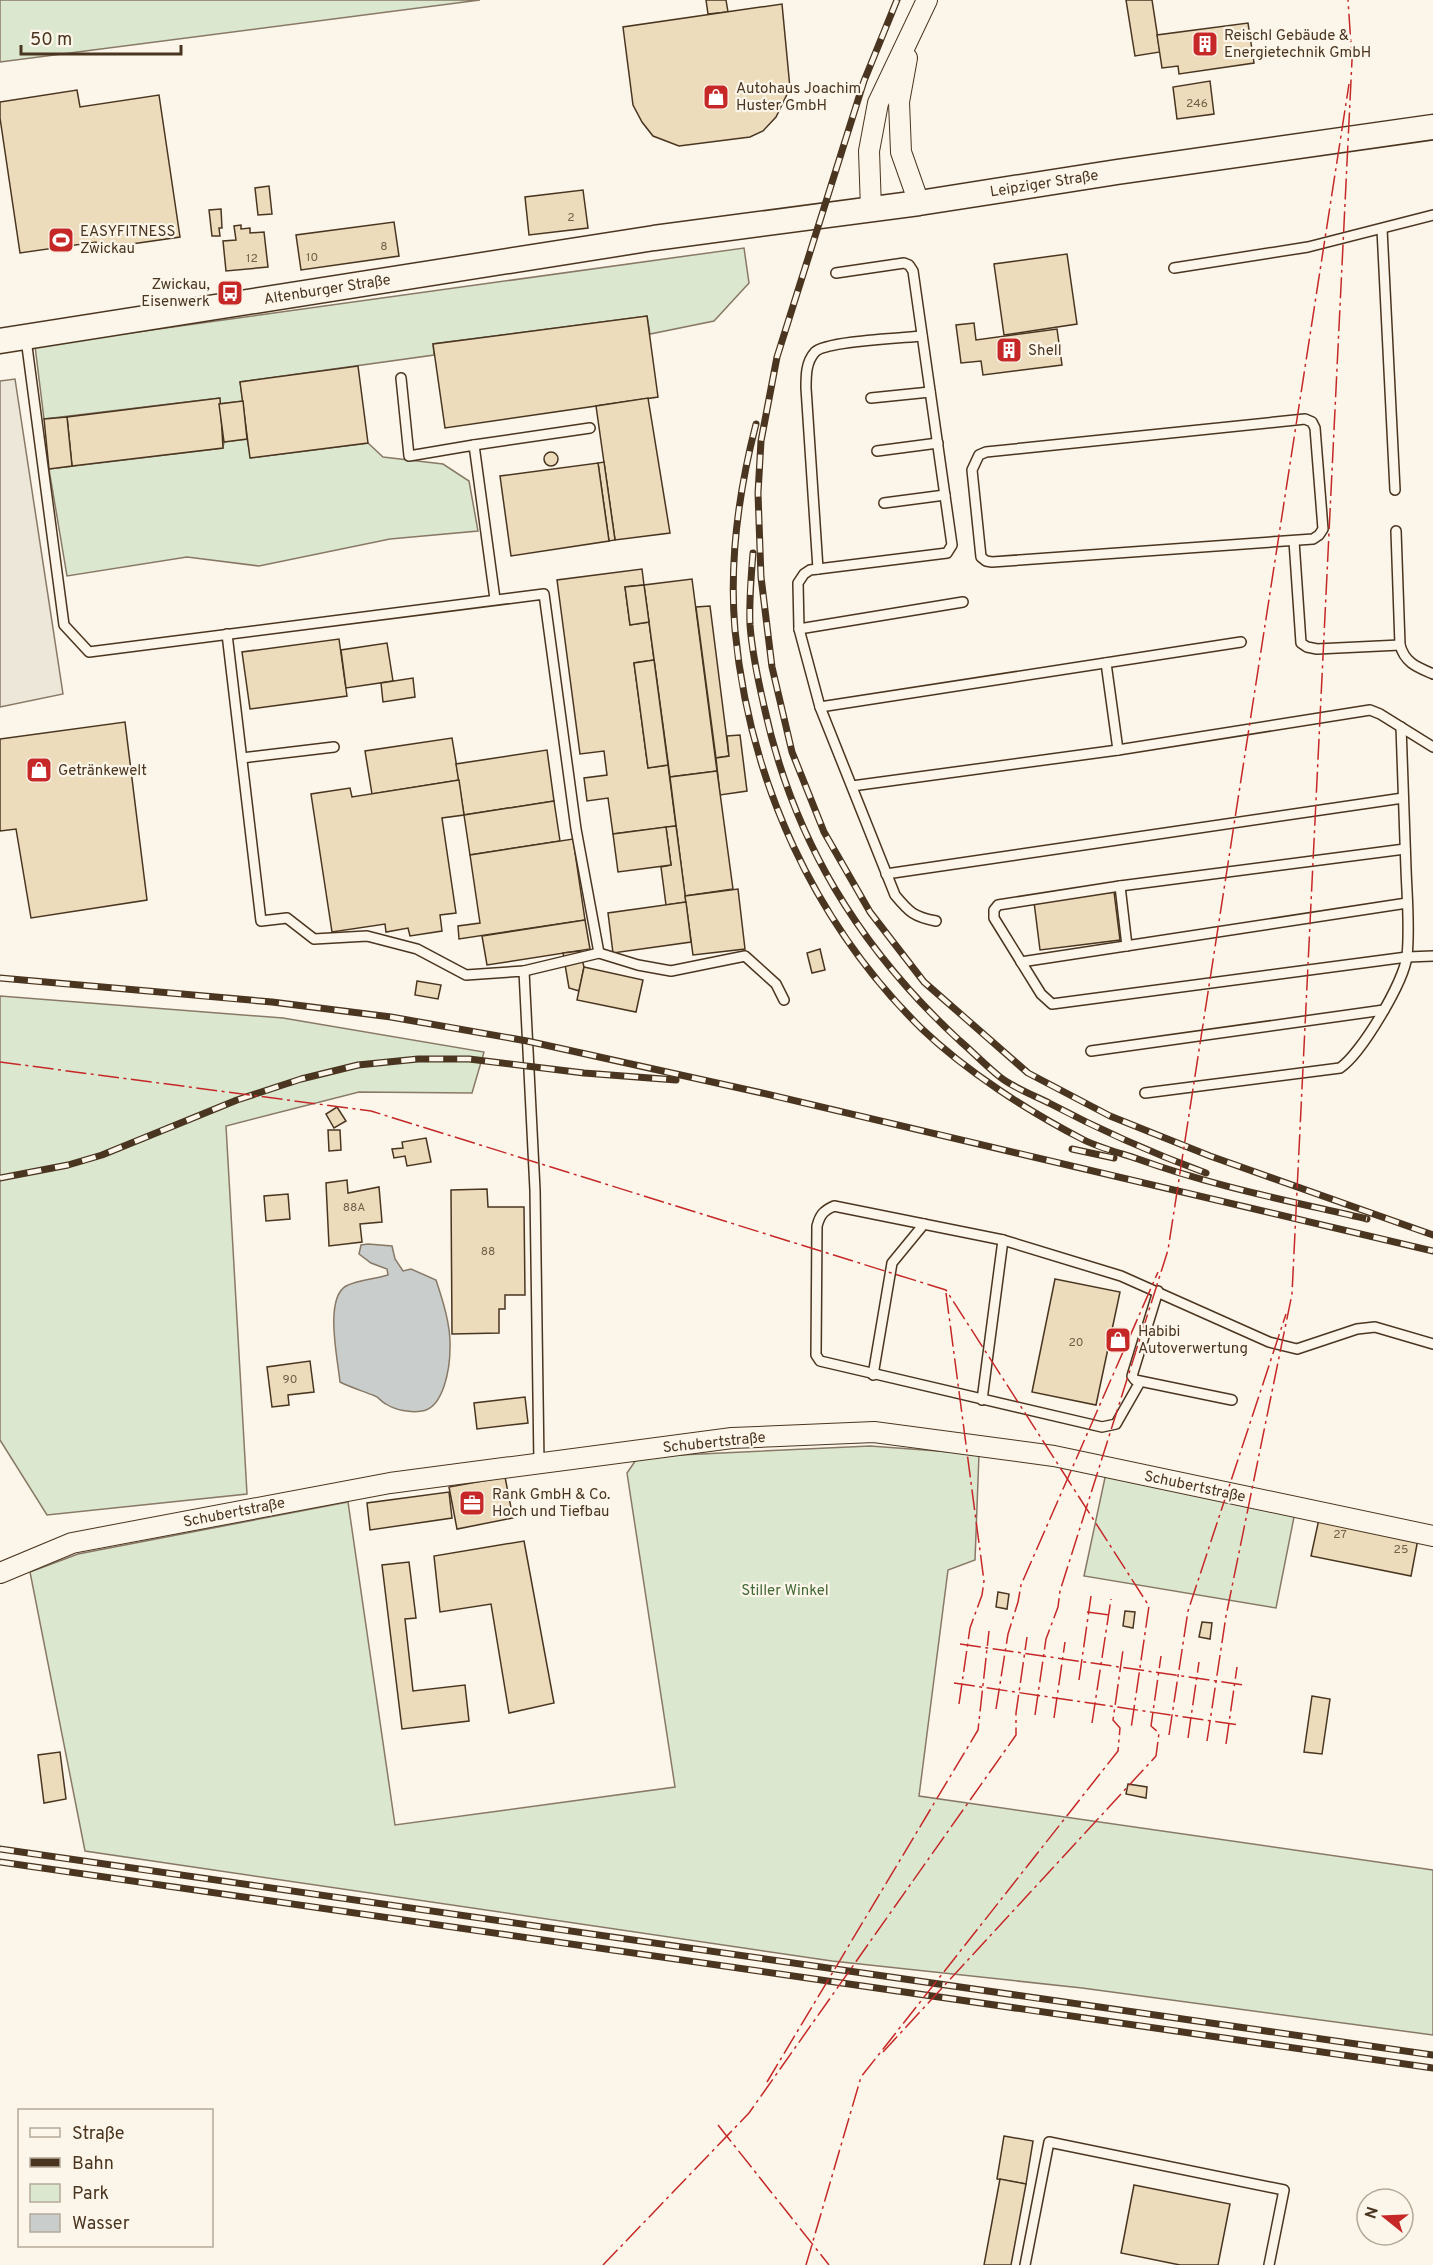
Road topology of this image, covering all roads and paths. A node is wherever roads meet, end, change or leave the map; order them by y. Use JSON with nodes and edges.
{"nodes":[{"id":1,"x":927,"y":0,"type":"edge"},
{"id":2,"x":912,"y":29,"type":"junction"},
{"id":3,"x":1433,"y":127,"type":"edge"},
{"id":4,"x":919,"y":203,"type":"junction"},
{"id":5,"x":871,"y":209,"type":"junction"},
{"id":6,"x":1433,"y":215,"type":"edge"},
{"id":7,"x":1382,"y":229,"type":"junction"},
{"id":8,"x":654,"y":238,"type":"joint"},
{"id":9,"x":1174,"y":268,"type":"dead end"},
{"id":10,"x":836,"y":273,"type":"dead end"},
{"id":11,"x":922,"y":336,"type":"junction"},
{"id":12,"x":26,"y":337,"type":"junction"},
{"id":13,"x":0,"y":341,"type":"edge"},
{"id":14,"x":401,"y":378,"type":"dead end"},
{"id":15,"x":930,"y":392,"type":"junction"},
{"id":16,"x":871,"y":398,"type":"dead end"},
{"id":17,"x":590,"y":428,"type":"dead end"},
{"id":18,"x":938,"y":443,"type":"junction"},
{"id":19,"x":474,"y":446,"type":"junction"},
{"id":20,"x":877,"y":451,"type":"dead end"},
{"id":21,"x":1395,"y":490,"type":"dead end"},
{"id":22,"x":945,"y":495,"type":"junction"},
{"id":23,"x":884,"y":503,"type":"dead end"},
{"id":24,"x":1396,"y":531,"type":"dead end"},
{"id":25,"x":1294,"y":541,"type":"junction"},
{"id":26,"x":818,"y":569,"type":"junction"},
{"id":27,"x":495,"y":599,"type":"junction"},
{"id":28,"x":963,"y":602,"type":"dead end"},
{"id":29,"x":799,"y":629,"type":"junction"},
{"id":30,"x":227,"y":634,"type":"junction"},
{"id":31,"x":1241,"y":642,"type":"dead end"},
{"id":32,"x":1400,"y":645,"type":"junction"},
{"id":33,"x":1106,"y":663,"type":"junction"},
{"id":34,"x":1433,"y":674,"type":"edge"},
{"id":35,"x":820,"y":707,"type":"junction"},
{"id":36,"x":1401,"y":727,"type":"junction"},
{"id":37,"x":334,"y":747,"type":"dead end"},
{"id":38,"x":1433,"y":747,"type":"edge"},
{"id":39,"x":1119,"y":750,"type":"junction"},
{"id":40,"x":242,"y":758,"type":"junction"},
{"id":41,"x":852,"y":786,"type":"junction"},
{"id":42,"x":1403,"y":798,"type":"junction"},
{"id":43,"x":1405,"y":849,"type":"junction"},
{"id":44,"x":886,"y":874,"type":"junction"},
{"id":45,"x":1120,"y":886,"type":"junction"},
{"id":46,"x":1407,"y":903,"type":"junction"},
{"id":47,"x":936,"y":921,"type":"dead end"},
{"id":48,"x":1127,"y":946,"type":"junction"},
{"id":49,"x":599,"y":953,"type":"junction"},
{"id":50,"x":1433,"y":956,"type":"edge"},
{"id":51,"x":1407,"y":957,"type":"junction"},
{"id":52,"x":1022,"y":962,"type":"junction"},
{"id":53,"x":524,"y":971,"type":"junction"},
{"id":54,"x":784,"y":1000,"type":"dead end"},
{"id":55,"x":1384,"y":1010,"type":"junction"},
{"id":56,"x":1091,"y":1052,"type":"dead end"},
{"id":57,"x":1145,"y":1093,"type":"dead end"},
{"id":58,"x":924,"y":1224,"type":"junction"},
{"id":59,"x":1003,"y":1240,"type":"junction"},
{"id":60,"x":1158,"y":1292,"type":"junction"},
{"id":61,"x":1433,"y":1344,"type":"edge"},
{"id":62,"x":873,"y":1374,"type":"junction"},
{"id":63,"x":1140,"y":1382,"type":"junction"},
{"id":64,"x":982,"y":1400,"type":"junction"},
{"id":65,"x":1232,"y":1400,"type":"dead end"},
{"id":66,"x":539,"y":1464,"type":"junction"},
{"id":67,"x":1433,"y":1536,"type":"edge"},
{"id":68,"x":0,"y":1573,"type":"edge"},
{"id":69,"x":1025,"y":2265,"type":"edge"},
{"id":70,"x":1269,"y":2265,"type":"edge"}],
"edges":[{"from":1,"to":2,"type":"street"},
{"from":2,"to":4,"type":"street"},
{"from":2,"to":5,"type":"street"},
{"from":3,"to":4,"type":"street","name":"Leipziger Straße"},
{"from":4,"to":5,"type":"street","name":"Leipziger Straße"},
{"from":5,"to":8,"type":"street","name":"Leipziger Straße"},
{"from":6,"to":7,"type":"lane"},
{"from":7,"to":9,"type":"lane"},
{"from":7,"to":21,"type":"lane"},
{"from":8,"to":12,"type":"street","name":"Altenburger Straße"},
{"from":10,"to":11,"type":"lane"},
{"from":11,"to":15,"type":"lane"},
{"from":11,"to":26,"type":"lane"},
{"from":12,"to":13,"type":"street","name":"Altenburger Straße"},
{"from":12,"to":30,"type":"lane"},
{"from":14,"to":19,"type":"lane"},
{"from":15,"to":16,"type":"lane"},
{"from":15,"to":18,"type":"lane"},
{"from":17,"to":19,"type":"lane"},
{"from":18,"to":20,"type":"lane"},
{"from":18,"to":22,"type":"lane"},
{"from":19,"to":27,"type":"lane"},
{"from":22,"to":23,"type":"lane"},
{"from":22,"to":26,"type":"lane"},
{"from":24,"to":32,"type":"lane"},
{"from":25,"to":25,"type":"lane"},
{"from":25,"to":32,"type":"lane"},
{"from":26,"to":29,"type":"lane"},
{"from":27,"to":30,"type":"lane"},
{"from":27,"to":49,"type":"lane"},
{"from":28,"to":29,"type":"lane"},
{"from":29,"to":35,"type":"lane"},
{"from":30,"to":40,"type":"lane"},
{"from":31,"to":33,"type":"lane"},
{"from":32,"to":34,"type":"lane"},
{"from":33,"to":35,"type":"lane"},
{"from":33,"to":39,"type":"lane"},
{"from":35,"to":41,"type":"lane"},
{"from":36,"to":38,"type":"lane"},
{"from":36,"to":39,"type":"lane"},
{"from":36,"to":42,"type":"lane"},
{"from":37,"to":40,"type":"lane"},
{"from":39,"to":41,"type":"lane"},
{"from":40,"to":53,"type":"lane"},
{"from":41,"to":44,"type":"lane"},
{"from":42,"to":43,"type":"lane"},
{"from":42,"to":44,"type":"lane"},
{"from":43,"to":45,"type":"lane"},
{"from":43,"to":46,"type":"lane"},
{"from":44,"to":47,"type":"lane"},
{"from":45,"to":48,"type":"lane"},
{"from":45,"to":52,"type":"lane"},
{"from":46,"to":48,"type":"lane"},
{"from":46,"to":51,"type":"lane"},
{"from":48,"to":52,"type":"lane"},
{"from":49,"to":53,"type":"lane"},
{"from":49,"to":54,"type":"lane"},
{"from":50,"to":51,"type":"lane"},
{"from":51,"to":52,"type":"lane"},
{"from":51,"to":55,"type":"lane"},
{"from":53,"to":66,"type":"lane"},
{"from":55,"to":56,"type":"lane"},
{"from":55,"to":57,"type":"lane"},
{"from":58,"to":59,"type":"lane"},
{"from":58,"to":62,"type":"lane"},
{"from":58,"to":62,"type":"lane"},
{"from":59,"to":60,"type":"lane"},
{"from":59,"to":64,"type":"lane"},
{"from":60,"to":61,"type":"lane"},
{"from":60,"to":63,"type":"lane"},
{"from":62,"to":64,"type":"lane"},
{"from":63,"to":64,"type":"lane"},
{"from":63,"to":65,"type":"lane"},
{"from":66,"to":67,"type":"street","name":"Schubertstraße"},
{"from":66,"to":68,"type":"street","name":"Schubertstraße"},
{"from":69,"to":70,"type":"lane"}]}
